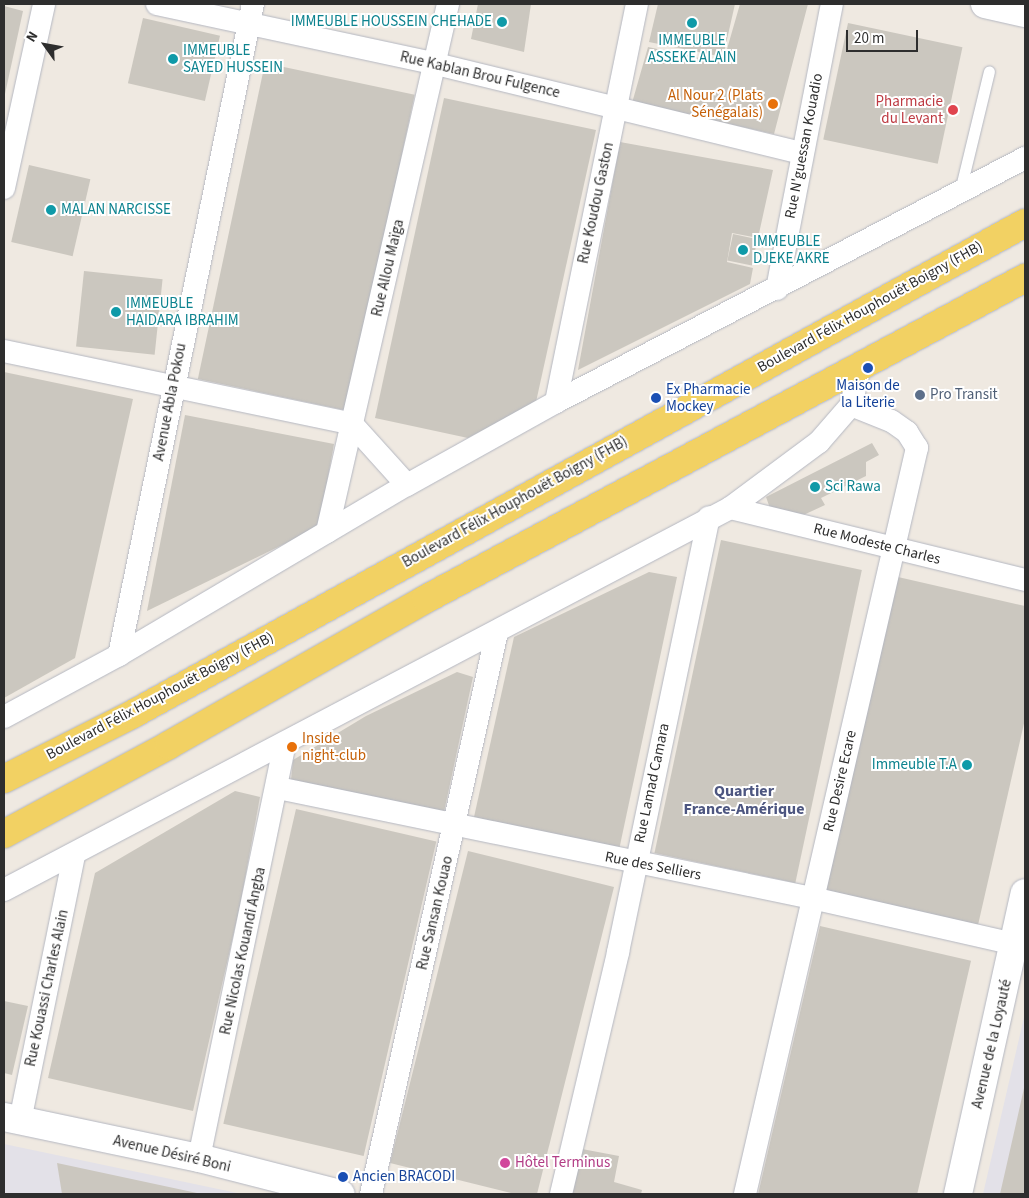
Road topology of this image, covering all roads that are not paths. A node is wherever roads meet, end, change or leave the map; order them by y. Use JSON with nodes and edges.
{"nodes":[{"id":1,"x":44,"y":4,"type":"edge"},
{"id":2,"x":157,"y":4,"type":"edge"},
{"id":3,"x":448,"y":4,"type":"edge"},
{"id":4,"x":637,"y":4,"type":"edge"},
{"id":5,"x":832,"y":4,"type":"edge"},
{"id":6,"x":251,"y":14,"type":"edge"},
{"id":7,"x":436,"y":64,"type":"junction"},
{"id":8,"x":989,"y":71,"type":"dead end"},
{"id":9,"x":618,"y":108,"type":"junction"},
{"id":10,"x":801,"y":153,"type":"junction"},
{"id":11,"x":1025,"y":158,"type":"edge"},
{"id":12,"x":4,"y":188,"type":"edge"},
{"id":13,"x":959,"y":194,"type":"junction"},
{"id":14,"x":1025,"y":223,"type":"edge"},
{"id":15,"x":1025,"y":278,"type":"edge"},
{"id":16,"x":777,"y":289,"type":"junction"},
{"id":17,"x":4,"y":350,"type":"edge"},
{"id":18,"x":861,"y":363,"type":"junction"},
{"id":19,"x":173,"y":385,"type":"junction"},
{"id":20,"x":556,"y":402,"type":"junction"},
{"id":21,"x":851,"y":405,"type":"junction"},
{"id":22,"x":352,"y":424,"type":"junction"},
{"id":23,"x":407,"y":485,"type":"junction"},
{"id":24,"x":730,"y":508,"type":"junction"},
{"id":25,"x":709,"y":517,"type":"junction"},
{"id":26,"x":327,"y":532,"type":"junction"},
{"id":27,"x":894,"y":548,"type":"junction"},
{"id":28,"x":1025,"y":580,"type":"edge"},
{"id":29,"x":497,"y":632,"type":"junction"},
{"id":30,"x":119,"y":655,"type":"junction"},
{"id":31,"x":4,"y":717,"type":"edge"},
{"id":32,"x":286,"y":744,"type":"junction"},
{"id":33,"x":4,"y":779,"type":"edge"},
{"id":34,"x":278,"y":788,"type":"junction"},
{"id":35,"x":455,"y":826,"type":"junction"},
{"id":36,"x":4,"y":834,"type":"edge"},
{"id":37,"x":74,"y":855,"type":"junction"},
{"id":38,"x":635,"y":862,"type":"junction"},
{"id":39,"x":4,"y":890,"type":"edge"},
{"id":40,"x":1025,"y":893,"type":"edge"},
{"id":41,"x":812,"y":898,"type":"junction"},
{"id":42,"x":1020,"y":941,"type":"edge"},
{"id":43,"x":12,"y":1119,"type":"edge"},
{"id":44,"x":199,"y":1158,"type":"junction"},
{"id":45,"x":340,"y":1194,"type":"edge"},
{"id":46,"x":371,"y":1194,"type":"edge"},
{"id":47,"x":561,"y":1194,"type":"edge"},
{"id":48,"x":745,"y":1194,"type":"edge"},
{"id":49,"x":958,"y":1194,"type":"edge"}],
"edges":[{"from":1,"to":12,"type":"street"},
{"from":2,"to":6,"type":"street","name":"Rue Kablan Brou Fulgence"},
{"from":3,"to":7,"type":"street","name":"Rue Allou Maïga"},
{"from":4,"to":9,"type":"street","name":"Rue Koudou Gaston"},
{"from":5,"to":10,"type":"street","name":"Rue N'guessan Kouadio"},
{"from":6,"to":7,"type":"street","name":"Rue Kablan Brou Fulgence"},
{"from":6,"to":19,"type":"street","name":"Avenue Abla Pokou"},
{"from":7,"to":9,"type":"street","name":"Rue Kablan Brou Fulgence"},
{"from":7,"to":22,"type":"street","name":"Rue Allou Maïga"},
{"from":8,"to":13,"type":"lane"},
{"from":9,"to":10,"type":"street","name":"Rue Kablan Brou Fulgence"},
{"from":9,"to":20,"type":"street","name":"Rue Koudou Gaston"},
{"from":10,"to":16,"type":"street","name":"Rue N'guessan Kouadio"},
{"from":11,"to":13,"type":"street"},
{"from":13,"to":16,"type":"street"},
{"from":14,"to":33,"type":"main road","name":"Boulevard Félix Houphouët Boigny (FHB)"},
{"from":15,"to":18,"type":"main road"},
{"from":16,"to":20,"type":"street"},
{"from":17,"to":19,"type":"street"},
{"from":18,"to":21,"type":"street"},
{"from":18,"to":36,"type":"main road"},
{"from":19,"to":22,"type":"street"},
{"from":19,"to":30,"type":"street","name":"Avenue Abla Pokou"},
{"from":20,"to":23,"type":"street"},
{"from":21,"to":24,"type":"street"},
{"from":21,"to":27,"type":"street","name":"Rue Desire Ecare"},
{"from":22,"to":23,"type":"street"},
{"from":22,"to":26,"type":"street","name":"Rue Allou Maïga"},
{"from":23,"to":26,"type":"street"},
{"from":24,"to":25,"type":"street"},
{"from":24,"to":27,"type":"street","name":"Rue Modeste Charles"},
{"from":25,"to":29,"type":"street"},
{"from":25,"to":38,"type":"street","name":"Rue Lamad Camara"},
{"from":26,"to":30,"type":"street"},
{"from":27,"to":28,"type":"street","name":"Rue Modeste Charles"},
{"from":27,"to":41,"type":"street","name":"Rue Desire Ecare"},
{"from":29,"to":32,"type":"street"},
{"from":29,"to":35,"type":"street","name":"Rue Sansan Kouao"},
{"from":30,"to":31,"type":"street"},
{"from":32,"to":34,"type":"street","name":"Rue Nicolas Kouandi Angba"},
{"from":32,"to":37,"type":"street"},
{"from":34,"to":35,"type":"street","name":"Rue des Selliers"},
{"from":34,"to":44,"type":"street","name":"Rue Nicolas Kouandi Angba"},
{"from":35,"to":38,"type":"street","name":"Rue des Selliers"},
{"from":35,"to":46,"type":"street","name":"Rue Sansan Kouao"},
{"from":37,"to":39,"type":"street"},
{"from":37,"to":43,"type":"street","name":"Rue Kouassi Charles Alain"},
{"from":38,"to":41,"type":"street","name":"Rue des Selliers"},
{"from":38,"to":47,"type":"street","name":"Rue Lamad Camara"},
{"from":40,"to":42,"type":"main road","name":"Avenue de la Loyauté"},
{"from":41,"to":42,"type":"street","name":"Rue des Selliers"},
{"from":41,"to":48,"type":"street","name":"Rue Desire Ecare"},
{"from":42,"to":49,"type":"main road","name":"Avenue de la Loyauté"},
{"from":43,"to":44,"type":"main road","name":"Avenue Désiré Boni"},
{"from":44,"to":45,"type":"main road","name":"Avenue Désiré Boni"}]}
